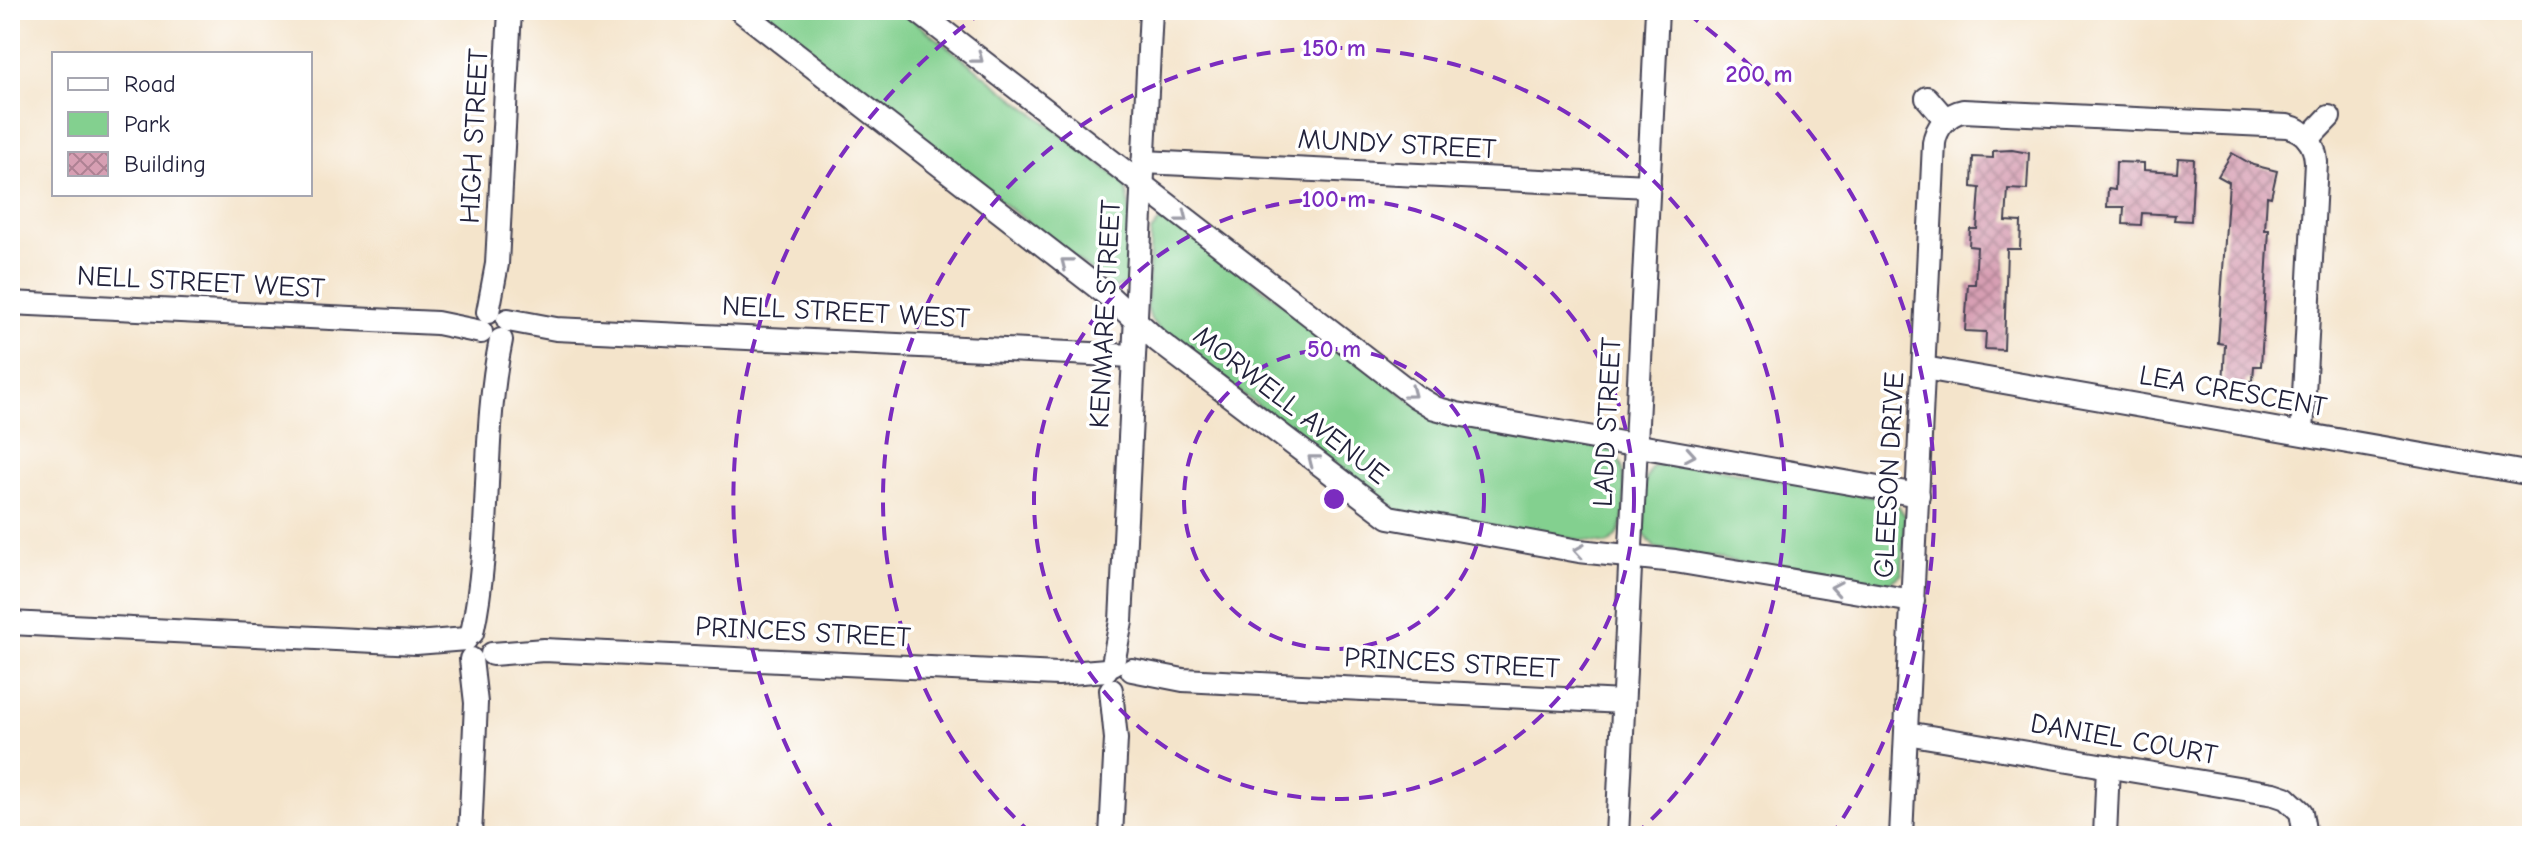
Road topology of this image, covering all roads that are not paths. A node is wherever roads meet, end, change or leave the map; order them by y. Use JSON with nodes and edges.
{"nodes":[{"id":1,"x":505,"y":10,"type":"edge"},
{"id":2,"x":740,"y":10,"type":"edge"},
{"id":3,"x":916,"y":10,"type":"edge"},
{"id":4,"x":1151,"y":10,"type":"edge"},
{"id":5,"x":1657,"y":10,"type":"edge"},
{"id":6,"x":1927,"y":98,"type":"dead end"},
{"id":7,"x":2329,"y":117,"type":"dead end"},
{"id":8,"x":1946,"y":120,"type":"junction"},
{"id":9,"x":2308,"y":139,"type":"junction"},
{"id":10,"x":1143,"y":162,"type":"junction"},
{"id":11,"x":1142,"y":186,"type":"junction"},
{"id":12,"x":1649,"y":186,"type":"junction"},
{"id":13,"x":10,"y":303,"type":"edge"},
{"id":14,"x":1135,"y":319,"type":"junction"},
{"id":15,"x":495,"y":326,"type":"junction"},
{"id":16,"x":1133,"y":356,"type":"junction"},
{"id":17,"x":1924,"y":368,"type":"junction"},
{"id":18,"x":2302,"y":433,"type":"junction"},
{"id":19,"x":1636,"y":445,"type":"junction"},
{"id":20,"x":2532,"y":474,"type":"edge"},
{"id":21,"x":1918,"y":495,"type":"junction"},
{"id":22,"x":1631,"y":556,"type":"junction"},
{"id":23,"x":1913,"y":601,"type":"junction"},
{"id":24,"x":10,"y":623,"type":"edge"},
{"id":25,"x":479,"y":646,"type":"junction"},
{"id":26,"x":1119,"y":677,"type":"junction"},
{"id":27,"x":1623,"y":702,"type":"junction"},
{"id":28,"x":1906,"y":733,"type":"junction"},
{"id":29,"x":2108,"y":766,"type":"junction"},
{"id":30,"x":470,"y":836,"type":"edge"},
{"id":31,"x":1111,"y":836,"type":"edge"},
{"id":32,"x":1617,"y":836,"type":"edge"},
{"id":33,"x":1901,"y":836,"type":"edge"},
{"id":34,"x":2105,"y":836,"type":"edge"},
{"id":35,"x":2305,"y":836,"type":"edge"}],
"edges":[{"from":1,"to":15,"type":"street","name":"HIGH STREET"},
{"from":14,"to":2,"type":"street","name":"MORWELL AVENUE","one_way":true},
{"from":3,"to":11,"type":"street","one_way":true},
{"from":4,"to":10,"type":"street","name":"KENMARE STREET"},
{"from":5,"to":12,"type":"street","name":"LADD STREET"},
{"from":6,"to":8,"type":"street"},
{"from":7,"to":9,"type":"street"},
{"from":8,"to":9,"type":"street"},
{"from":8,"to":17,"type":"street","name":"GLEESON DRIVE"},
{"from":9,"to":18,"type":"street"},
{"from":10,"to":11,"type":"street","name":"KENMARE STREET"},
{"from":10,"to":12,"type":"street","name":"MUNDY STREET"},
{"from":11,"to":14,"type":"street","name":"KENMARE STREET"},
{"from":11,"to":19,"type":"street","one_way":true},
{"from":12,"to":19,"type":"street","name":"LADD STREET"},
{"from":13,"to":15,"type":"street","name":"NELL STREET WEST"},
{"from":14,"to":16,"type":"street","name":"KENMARE STREET"},
{"from":22,"to":14,"type":"street","name":"MORWELL AVENUE","one_way":true},
{"from":15,"to":16,"type":"street","name":"NELL STREET WEST"},
{"from":15,"to":25,"type":"street","name":"HIGH STREET"},
{"from":16,"to":26,"type":"street","name":"KENMARE STREET"},
{"from":17,"to":18,"type":"street","name":"LEA CRESCENT"},
{"from":17,"to":21,"type":"street","name":"GLEESON DRIVE"},
{"from":18,"to":20,"type":"street","name":"LEA CRESCENT"},
{"from":19,"to":21,"type":"street","one_way":true},
{"from":19,"to":22,"type":"street","name":"LADD STREET"},
{"from":21,"to":23,"type":"street","name":"GLEESON DRIVE"},
{"from":23,"to":22,"type":"street","name":"MORWELL AVENUE","one_way":true},
{"from":22,"to":27,"type":"street","name":"LADD STREET"},
{"from":23,"to":28,"type":"street","name":"GLEESON DRIVE"},
{"from":24,"to":25,"type":"street","name":"PRINCES STREET"},
{"from":25,"to":26,"type":"street","name":"PRINCES STREET"},
{"from":25,"to":30,"type":"street","name":"HIGH STREET"},
{"from":26,"to":27,"type":"street","name":"PRINCES STREET"},
{"from":26,"to":31,"type":"street","name":"KENMARE STREET"},
{"from":27,"to":32,"type":"street","name":"LADD STREET"},
{"from":28,"to":29,"type":"street","name":"DANIEL COURT"},
{"from":28,"to":33,"type":"street","name":"GLEESON DRIVE"},
{"from":29,"to":34,"type":"street"},
{"from":29,"to":35,"type":"street","name":"DANIEL COURT"}]}
